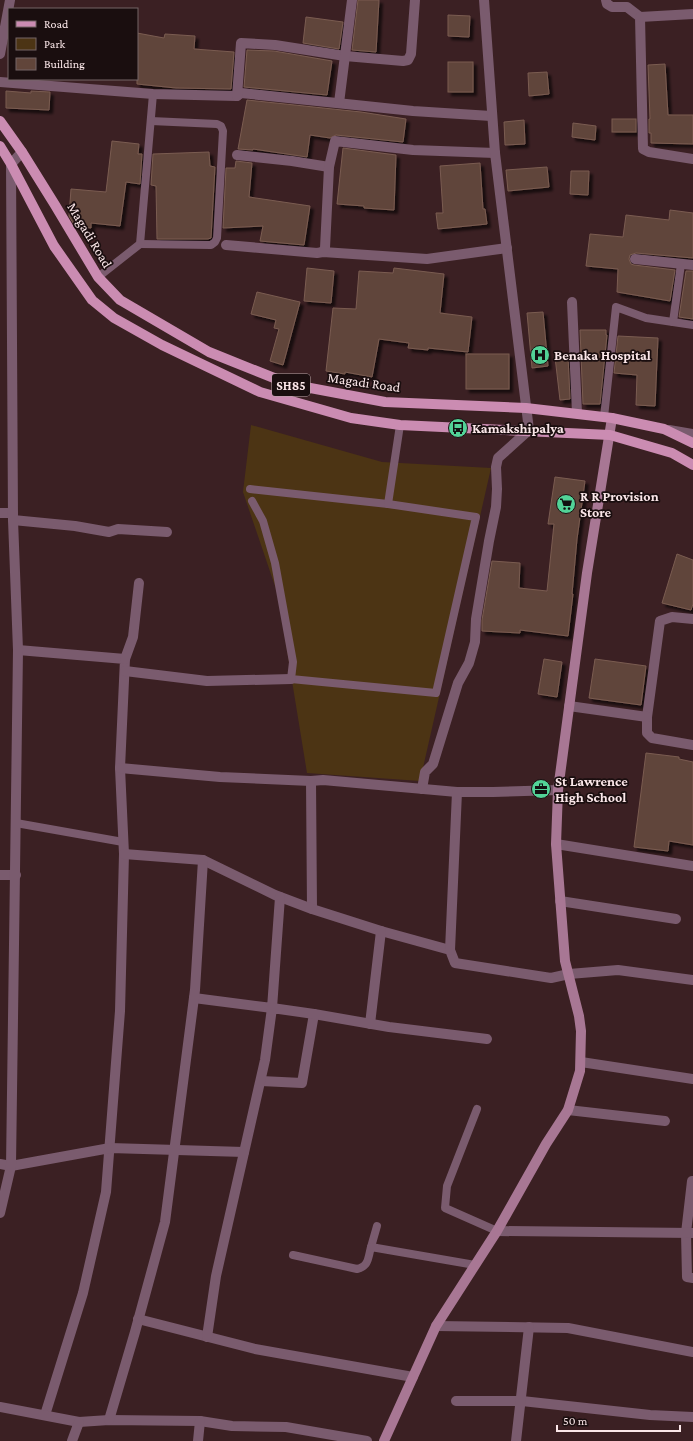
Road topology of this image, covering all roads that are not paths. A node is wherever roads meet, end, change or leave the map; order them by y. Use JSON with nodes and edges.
{"nodes":[{"id":1,"x":352,"y":0,"type":"edge"},
{"id":2,"x":415,"y":0,"type":"edge"},
{"id":3,"x":484,"y":0,"type":"edge"},
{"id":4,"x":606,"y":0,"type":"edge"},
{"id":5,"x":693,"y":14,"type":"edge"},
{"id":6,"x":640,"y":17,"type":"junction"},
{"id":7,"x":7,"y":25,"type":"edge"},
{"id":8,"x":0,"y":54,"type":"edge"},
{"id":9,"x":345,"y":56,"type":"junction"},
{"id":10,"x":0,"y":82,"type":"edge"},
{"id":11,"x":154,"y":94,"type":"junction"},
{"id":12,"x":237,"y":96,"type":"junction"},
{"id":13,"x":339,"y":103,"type":"junction"},
{"id":14,"x":491,"y":116,"type":"junction"},
{"id":15,"x":0,"y":121,"type":"edge"},
{"id":16,"x":151,"y":121,"type":"junction"},
{"id":17,"x":0,"y":146,"type":"edge"},
{"id":18,"x":22,"y":152,"type":"junction"},
{"id":19,"x":495,"y":152,"type":"junction"},
{"id":20,"x":237,"y":155,"type":"dead end"},
{"id":21,"x":693,"y":159,"type":"edge"},
{"id":22,"x":11,"y":164,"type":"junction"},
{"id":23,"x":329,"y":167,"type":"junction"},
{"id":24,"x":140,"y":244,"type":"junction"},
{"id":25,"x":226,"y":245,"type":"dead end"},
{"id":26,"x":507,"y":248,"type":"junction"},
{"id":27,"x":323,"y":252,"type":"junction"},
{"id":28,"x":635,"y":259,"type":"dead end"},
{"id":29,"x":681,"y":264,"type":"junction"},
{"id":30,"x":693,"y":265,"type":"edge"},
{"id":31,"x":98,"y":277,"type":"junction"},
{"id":32,"x":572,"y":302,"type":"dead end"},
{"id":33,"x":673,"y":322,"type":"junction"},
{"id":34,"x":693,"y":325,"type":"edge"},
{"id":35,"x":526,"y":408,"type":"junction"},
{"id":36,"x":577,"y":413,"type":"junction"},
{"id":37,"x":608,"y":417,"type":"junction"},
{"id":38,"x":400,"y":425,"type":"junction"},
{"id":39,"x":664,"y":429,"type":"junction"},
{"id":40,"x":529,"y":430,"type":"junction"},
{"id":41,"x":693,"y":434,"type":"edge"},
{"id":42,"x":610,"y":435,"type":"junction"},
{"id":43,"x":693,"y":442,"type":"edge"},
{"id":44,"x":693,"y":465,"type":"edge"},
{"id":45,"x":250,"y":489,"type":"dead end"},
{"id":46,"x":252,"y":502,"type":"dead end"},
{"id":47,"x":388,"y":504,"type":"junction"},
{"id":48,"x":0,"y":513,"type":"edge"},
{"id":49,"x":13,"y":517,"type":"junction"},
{"id":50,"x":167,"y":532,"type":"dead end"},
{"id":51,"x":139,"y":583,"type":"dead end"},
{"id":52,"x":693,"y":620,"type":"edge"},
{"id":53,"x":18,"y":650,"type":"junction"},
{"id":54,"x":125,"y":659,"type":"junction"},
{"id":55,"x":125,"y":672,"type":"junction"},
{"id":56,"x":291,"y":679,"type":"junction"},
{"id":57,"x":569,"y":706,"type":"junction"},
{"id":58,"x":647,"y":717,"type":"junction"},
{"id":59,"x":693,"y":745,"type":"edge"},
{"id":60,"x":120,"y":768,"type":"junction"},
{"id":61,"x":311,"y":781,"type":"junction"},
{"id":62,"x":422,"y":789,"type":"junction"},
{"id":63,"x":558,"y":790,"type":"junction"},
{"id":64,"x":457,"y":792,"type":"junction"},
{"id":65,"x":16,"y":823,"type":"junction"},
{"id":66,"x":123,"y":842,"type":"junction"},
{"id":67,"x":556,"y":844,"type":"junction"},
{"id":68,"x":124,"y":854,"type":"junction"},
{"id":69,"x":203,"y":860,"type":"junction"},
{"id":70,"x":693,"y":866,"type":"edge"},
{"id":71,"x":0,"y":875,"type":"edge"},
{"id":72,"x":16,"y":875,"type":"junction"},
{"id":73,"x":280,"y":897,"type":"junction"},
{"id":74,"x":560,"y":901,"type":"junction"},
{"id":75,"x":312,"y":909,"type":"junction"},
{"id":76,"x":676,"y":919,"type":"dead end"},
{"id":77,"x":381,"y":931,"type":"junction"},
{"id":78,"x":450,"y":950,"type":"junction"},
{"id":79,"x":569,"y":974,"type":"junction"},
{"id":80,"x":693,"y":980,"type":"edge"},
{"id":81,"x":194,"y":998,"type":"junction"},
{"id":82,"x":272,"y":1008,"type":"junction"},
{"id":83,"x":314,"y":1014,"type":"junction"},
{"id":84,"x":370,"y":1024,"type":"junction"},
{"id":85,"x":487,"y":1039,"type":"dead end"},
{"id":86,"x":581,"y":1062,"type":"junction"},
{"id":87,"x":693,"y":1079,"type":"edge"},
{"id":88,"x":261,"y":1081,"type":"junction"},
{"id":89,"x":477,"y":1109,"type":"dead end"},
{"id":90,"x":568,"y":1110,"type":"junction"},
{"id":91,"x":665,"y":1121,"type":"dead end"},
{"id":92,"x":110,"y":1148,"type":"junction"},
{"id":93,"x":174,"y":1151,"type":"junction"},
{"id":94,"x":244,"y":1152,"type":"junction"},
{"id":95,"x":0,"y":1164,"type":"edge"},
{"id":96,"x":10,"y":1166,"type":"junction"},
{"id":97,"x":692,"y":1181,"type":"dead end"},
{"id":98,"x":0,"y":1213,"type":"edge"},
{"id":99,"x":376,"y":1226,"type":"dead end"},
{"id":100,"x":497,"y":1231,"type":"junction"},
{"id":101,"x":690,"y":1233,"type":"edge"},
{"id":102,"x":371,"y":1247,"type":"junction"},
{"id":103,"x":293,"y":1255,"type":"dead end"},
{"id":104,"x":475,"y":1265,"type":"junction"},
{"id":105,"x":693,"y":1278,"type":"edge"},
{"id":106,"x":138,"y":1319,"type":"junction"},
{"id":107,"x":436,"y":1326,"type":"junction"},
{"id":108,"x":529,"y":1327,"type":"junction"},
{"id":109,"x":207,"y":1337,"type":"junction"},
{"id":110,"x":693,"y":1352,"type":"edge"},
{"id":111,"x":413,"y":1377,"type":"junction"},
{"id":112,"x":456,"y":1401,"type":"dead end"},
{"id":113,"x":522,"y":1401,"type":"junction"},
{"id":114,"x":0,"y":1407,"type":"edge"},
{"id":115,"x":45,"y":1415,"type":"junction"},
{"id":116,"x":693,"y":1417,"type":"edge"},
{"id":117,"x":109,"y":1420,"type":"junction"},
{"id":118,"x":200,"y":1421,"type":"junction"},
{"id":119,"x":79,"y":1422,"type":"junction"},
{"id":120,"x":72,"y":1441,"type":"edge"},
{"id":121,"x":198,"y":1441,"type":"edge"},
{"id":122,"x":367,"y":1441,"type":"edge"},
{"id":123,"x":384,"y":1441,"type":"edge"},
{"id":124,"x":516,"y":1441,"type":"edge"}],
"edges":[{"from":1,"to":9,"type":"street"},
{"from":2,"to":9,"type":"street"},
{"from":3,"to":14,"type":"street"},
{"from":4,"to":6,"type":"street"},
{"from":5,"to":6,"type":"street"},
{"from":6,"to":21,"type":"street"},
{"from":7,"to":8,"type":"street"},
{"from":9,"to":12,"type":"street"},
{"from":9,"to":13,"type":"street"},
{"from":10,"to":11,"type":"street"},
{"from":11,"to":12,"type":"street"},
{"from":11,"to":16,"type":"lane"},
{"from":12,"to":13,"type":"street"},
{"from":13,"to":14,"type":"street"},
{"from":14,"to":19,"type":"street"},
{"from":15,"to":18,"type":"main road","name":"Magadi Road","number":"SH85"},
{"from":16,"to":24,"type":"lane"},
{"from":16,"to":24,"type":"lane"},
{"from":17,"to":22,"type":"main road","number":"SH85"},
{"from":18,"to":22,"type":"street"},
{"from":18,"to":31,"type":"main road","name":"Magadi Road","number":"SH85"},
{"from":19,"to":23,"type":"street"},
{"from":19,"to":26,"type":"street"},
{"from":20,"to":23,"type":"street"},
{"from":22,"to":38,"type":"main road","number":"SH85"},
{"from":22,"to":49,"type":"street"},
{"from":23,"to":27,"type":"street"},
{"from":24,"to":31,"type":"lane"},
{"from":25,"to":27,"type":"street"},
{"from":26,"to":27,"type":"street"},
{"from":26,"to":35,"type":"street"},
{"from":28,"to":29,"type":"street"},
{"from":29,"to":30,"type":"street"},
{"from":29,"to":33,"type":"lane"},
{"from":31,"to":35,"type":"main road","name":"Magadi Road","number":"SH85"},
{"from":32,"to":36,"type":"street"},
{"from":33,"to":34,"type":"lane"},
{"from":33,"to":37,"type":"lane"},
{"from":35,"to":36,"type":"main road","name":"Magadi Road","number":"SH85"},
{"from":35,"to":40,"type":"street"},
{"from":36,"to":37,"type":"main road","name":"Magadi Road","number":"SH85"},
{"from":37,"to":39,"type":"main road","name":"Magadi Road","number":"SH85"},
{"from":37,"to":42,"type":"street"},
{"from":38,"to":40,"type":"main road","number":"SH85"},
{"from":38,"to":47,"type":"lane"},
{"from":39,"to":41,"type":"street"},
{"from":39,"to":43,"type":"main road","name":"Magadi Road","number":"SH85"},
{"from":40,"to":42,"type":"main road","number":"SH85"},
{"from":40,"to":62,"type":"street"},
{"from":42,"to":44,"type":"main road","number":"SH85"},
{"from":42,"to":57,"type":"street"},
{"from":45,"to":47,"type":"lane"},
{"from":46,"to":56,"type":"lane"},
{"from":47,"to":56,"type":"lane"},
{"from":48,"to":49,"type":"street"},
{"from":49,"to":50,"type":"street"},
{"from":49,"to":53,"type":"street"},
{"from":51,"to":54,"type":"street"},
{"from":52,"to":58,"type":"street"},
{"from":53,"to":54,"type":"street"},
{"from":53,"to":65,"type":"street"},
{"from":54,"to":55,"type":"street"},
{"from":55,"to":56,"type":"street"},
{"from":55,"to":60,"type":"street"},
{"from":57,"to":58,"type":"street"},
{"from":57,"to":63,"type":"street"},
{"from":58,"to":59,"type":"street"},
{"from":60,"to":61,"type":"street"},
{"from":60,"to":66,"type":"street"},
{"from":61,"to":62,"type":"street"},
{"from":61,"to":75,"type":"street"},
{"from":62,"to":64,"type":"street"},
{"from":63,"to":64,"type":"street"},
{"from":63,"to":67,"type":"street"},
{"from":64,"to":78,"type":"street"},
{"from":65,"to":66,"type":"lane"},
{"from":65,"to":72,"type":"street"},
{"from":66,"to":68,"type":"street"},
{"from":67,"to":70,"type":"street"},
{"from":67,"to":74,"type":"street"},
{"from":68,"to":69,"type":"street"},
{"from":68,"to":92,"type":"street"},
{"from":69,"to":73,"type":"street"},
{"from":69,"to":81,"type":"street"},
{"from":71,"to":72,"type":"street"},
{"from":72,"to":96,"type":"street"},
{"from":73,"to":75,"type":"street"},
{"from":73,"to":82,"type":"street"},
{"from":74,"to":76,"type":"street"},
{"from":74,"to":79,"type":"street"},
{"from":75,"to":77,"type":"street"},
{"from":77,"to":78,"type":"street"},
{"from":77,"to":84,"type":"street"},
{"from":78,"to":79,"type":"street"},
{"from":79,"to":80,"type":"street"},
{"from":79,"to":86,"type":"street"},
{"from":81,"to":82,"type":"street"},
{"from":81,"to":93,"type":"street"},
{"from":82,"to":83,"type":"street"},
{"from":82,"to":88,"type":"street"},
{"from":83,"to":84,"type":"street"},
{"from":83,"to":88,"type":"street"},
{"from":84,"to":85,"type":"street"},
{"from":86,"to":87,"type":"street"},
{"from":86,"to":90,"type":"street"},
{"from":88,"to":94,"type":"street"},
{"from":89,"to":100,"type":"lane"},
{"from":90,"to":91,"type":"street"},
{"from":90,"to":100,"type":"street"},
{"from":92,"to":93,"type":"street"},
{"from":92,"to":96,"type":"street"},
{"from":92,"to":115,"type":"street"},
{"from":93,"to":94,"type":"street"},
{"from":93,"to":106,"type":"street"},
{"from":94,"to":109,"type":"street"},
{"from":95,"to":96,"type":"street"},
{"from":96,"to":98,"type":"street"},
{"from":97,"to":101,"type":"street"},
{"from":99,"to":102,"type":"lane"},
{"from":100,"to":101,"type":"street"},
{"from":100,"to":104,"type":"street"},
{"from":101,"to":105,"type":"street"},
{"from":102,"to":103,"type":"lane"},
{"from":102,"to":104,"type":"lane"},
{"from":104,"to":107,"type":"street"},
{"from":106,"to":109,"type":"street"},
{"from":106,"to":117,"type":"street"},
{"from":107,"to":108,"type":"street"},
{"from":107,"to":111,"type":"street"},
{"from":108,"to":110,"type":"street"},
{"from":108,"to":113,"type":"street"},
{"from":109,"to":111,"type":"street"},
{"from":111,"to":123,"type":"street"},
{"from":112,"to":113,"type":"street"},
{"from":113,"to":116,"type":"street"},
{"from":113,"to":124,"type":"street"},
{"from":114,"to":115,"type":"street"},
{"from":115,"to":119,"type":"street"},
{"from":117,"to":118,"type":"street"},
{"from":117,"to":119,"type":"street"},
{"from":118,"to":121,"type":"street"},
{"from":118,"to":122,"type":"street"},
{"from":119,"to":120,"type":"street"}]}
